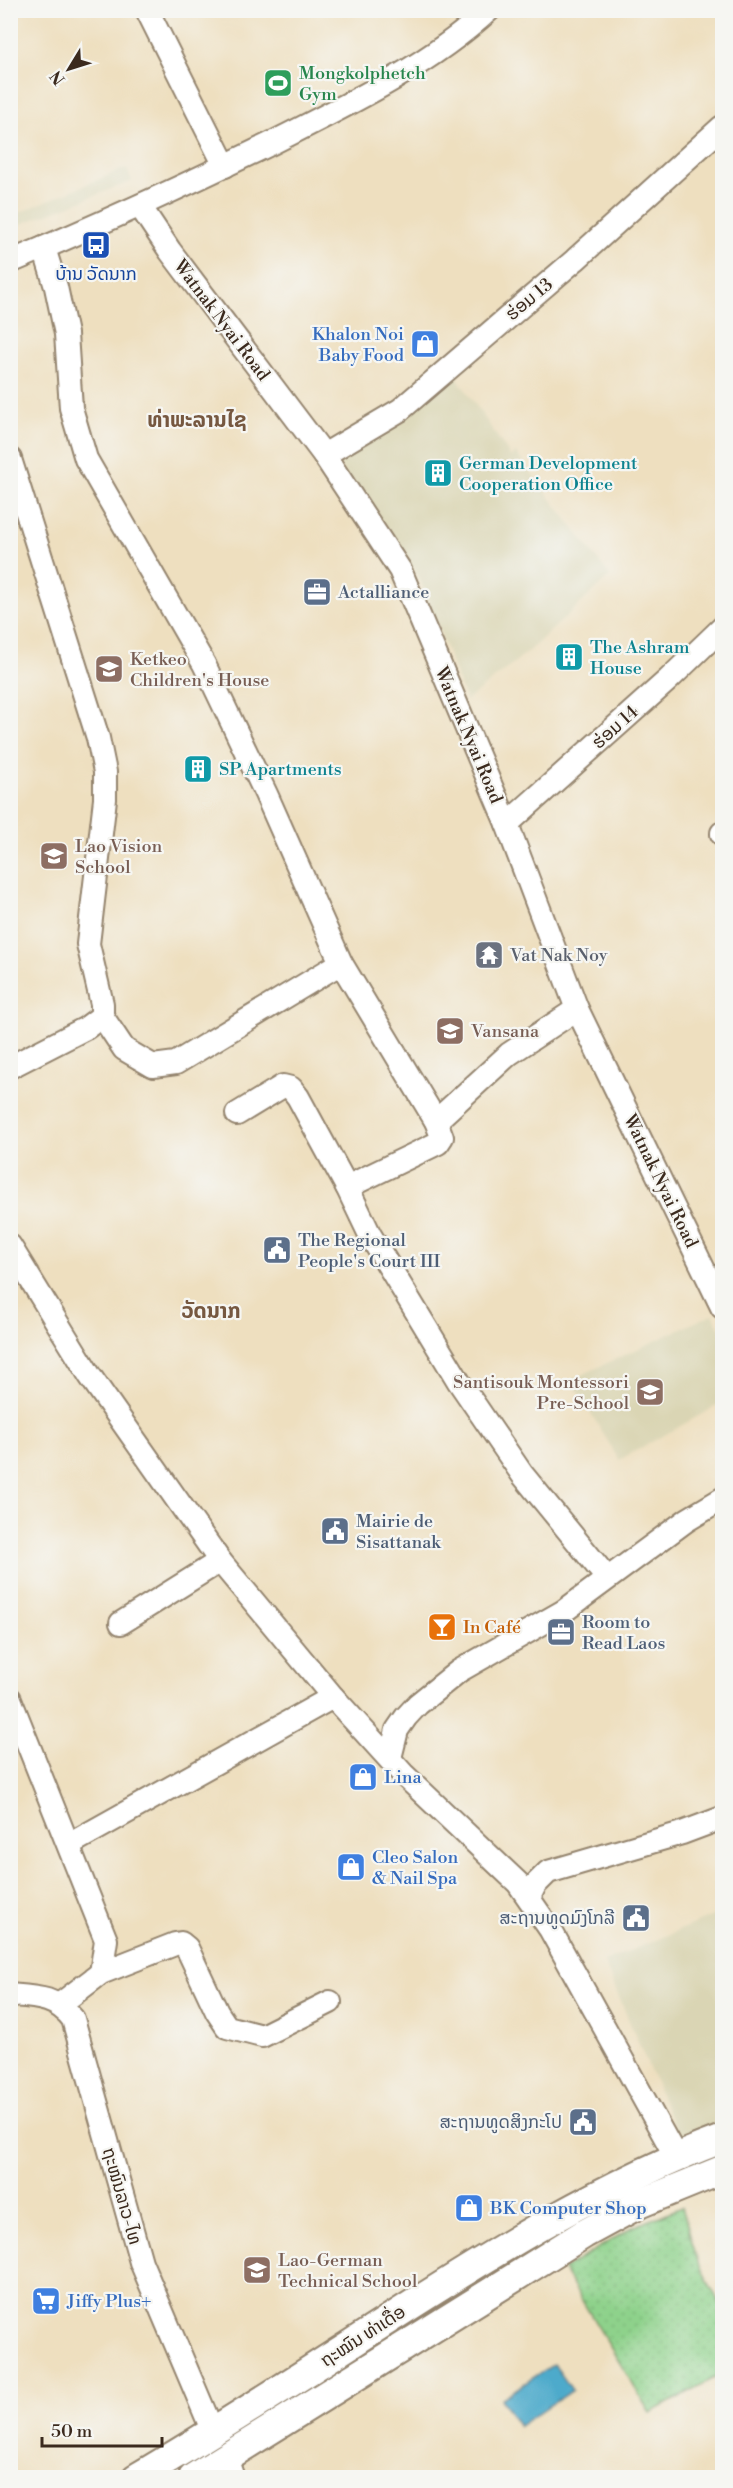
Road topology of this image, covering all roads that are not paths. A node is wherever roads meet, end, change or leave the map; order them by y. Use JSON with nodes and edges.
{"nodes":[{"id":1,"x":147,"y":10,"type":"edge"},
{"id":2,"x":489,"y":10,"type":"edge"},
{"id":3,"x":723,"y":127,"type":"edge"},
{"id":4,"x":225,"y":166,"type":"junction"},
{"id":5,"x":140,"y":206,"type":"junction"},
{"id":6,"x":44,"y":248,"type":"junction"},
{"id":7,"x":10,"y":262,"type":"edge"},
{"id":8,"x":324,"y":455,"type":"junction"},
{"id":9,"x":10,"y":459,"type":"edge"},
{"id":10,"x":723,"y":628,"type":"edge"},
{"id":11,"x":507,"y":824,"type":"junction"},
{"id":12,"x":341,"y":963,"type":"junction"},
{"id":13,"x":577,"y":1009,"type":"junction"},
{"id":14,"x":102,"y":1016,"type":"junction"},
{"id":15,"x":10,"y":1067,"type":"edge"},
{"id":16,"x":237,"y":1114,"type":"dead end"},
{"id":17,"x":436,"y":1120,"type":"junction"},
{"id":18,"x":347,"y":1187,"type":"junction"},
{"id":19,"x":10,"y":1246,"type":"edge"},
{"id":20,"x":723,"y":1307,"type":"edge"},
{"id":21,"x":723,"y":1499,"type":"edge"},
{"id":22,"x":220,"y":1561,"type":"junction"},
{"id":23,"x":607,"y":1578,"type":"junction"},
{"id":24,"x":121,"y":1623,"type":"dead end"},
{"id":25,"x":333,"y":1697,"type":"junction"},
{"id":26,"x":10,"y":1699,"type":"edge"},
{"id":27,"x":390,"y":1758,"type":"junction"},
{"id":28,"x":723,"y":1818,"type":"edge"},
{"id":29,"x":69,"y":1844,"type":"junction"},
{"id":30,"x":529,"y":1897,"type":"junction"},
{"id":31,"x":100,"y":1973,"type":"junction"},
{"id":32,"x":10,"y":1995,"type":"edge"},
{"id":33,"x":330,"y":2002,"type":"dead end"},
{"id":34,"x":59,"y":2004,"type":"junction"},
{"id":35,"x":723,"y":2139,"type":"edge"},
{"id":36,"x":676,"y":2157,"type":"junction"},
{"id":37,"x":723,"y":2170,"type":"edge"},
{"id":38,"x":686,"y":2183,"type":"junction"},
{"id":39,"x":213,"y":2432,"type":"junction"},
{"id":40,"x":230,"y":2468,"type":"edge"},
{"id":41,"x":136,"y":2478,"type":"edge"},
{"id":42,"x":193,"y":2478,"type":"edge"}],
"edges":[{"from":1,"to":4,"type":"street"},
{"from":2,"to":4,"type":"street"},
{"from":3,"to":8,"type":"street","name":"ຮ່ອມ 13"},
{"from":4,"to":5,"type":"street"},
{"from":5,"to":6,"type":"street"},
{"from":5,"to":8,"type":"street","name":"Watnak Nyai Road"},
{"from":6,"to":7,"type":"street"},
{"from":6,"to":12,"type":"street"},
{"from":8,"to":11,"type":"street","name":"Watnak Nyai Road"},
{"from":9,"to":14,"type":"street"},
{"from":10,"to":11,"type":"street","name":"ຮ່ອມ 14"},
{"from":11,"to":13,"type":"street","name":"Watnak Nyai Road"},
{"from":12,"to":14,"type":"street"},
{"from":12,"to":17,"type":"street"},
{"from":13,"to":17,"type":"street"},
{"from":13,"to":20,"type":"street","name":"Watnak Nyai Road"},
{"from":14,"to":15,"type":"street"},
{"from":16,"to":18,"type":"street"},
{"from":17,"to":18,"type":"street"},
{"from":18,"to":23,"type":"street"},
{"from":19,"to":22,"type":"street"},
{"from":21,"to":23,"type":"street"},
{"from":22,"to":24,"type":"street"},
{"from":22,"to":25,"type":"street"},
{"from":23,"to":27,"type":"street"},
{"from":25,"to":27,"type":"street"},
{"from":25,"to":29,"type":"street"},
{"from":26,"to":29,"type":"street"},
{"from":27,"to":30,"type":"street"},
{"from":28,"to":30,"type":"street"},
{"from":29,"to":31,"type":"street"},
{"from":30,"to":36,"type":"street"},
{"from":31,"to":33,"type":"street"},
{"from":31,"to":34,"type":"street"},
{"from":32,"to":34,"type":"street"},
{"from":34,"to":39,"type":"street","name":"ຖະໜົນລາວ-ໄທ"},
{"from":35,"to":36,"type":"main road","name":"ຖະໝົນ ທ່າເດື່ອ"},
{"from":36,"to":38,"type":"main road"},
{"from":36,"to":39,"type":"main road","name":"ຖະໝົນ ທ່າເດື່ອ"},
{"from":37,"to":38,"type":"main road","name":"ຖະໝົນ ທ່າເດື່ອ"},
{"from":38,"to":40,"type":"main road","name":"ຖະໝົນ ທ່າເດື່ອ"},
{"from":39,"to":40,"type":"main road"},
{"from":39,"to":41,"type":"main road","name":"ຖະໝົນ ທ່າເດື່ອ"},
{"from":40,"to":42,"type":"main road","name":"ຖະໝົນ ທ່າເດື່ອ"}]}
